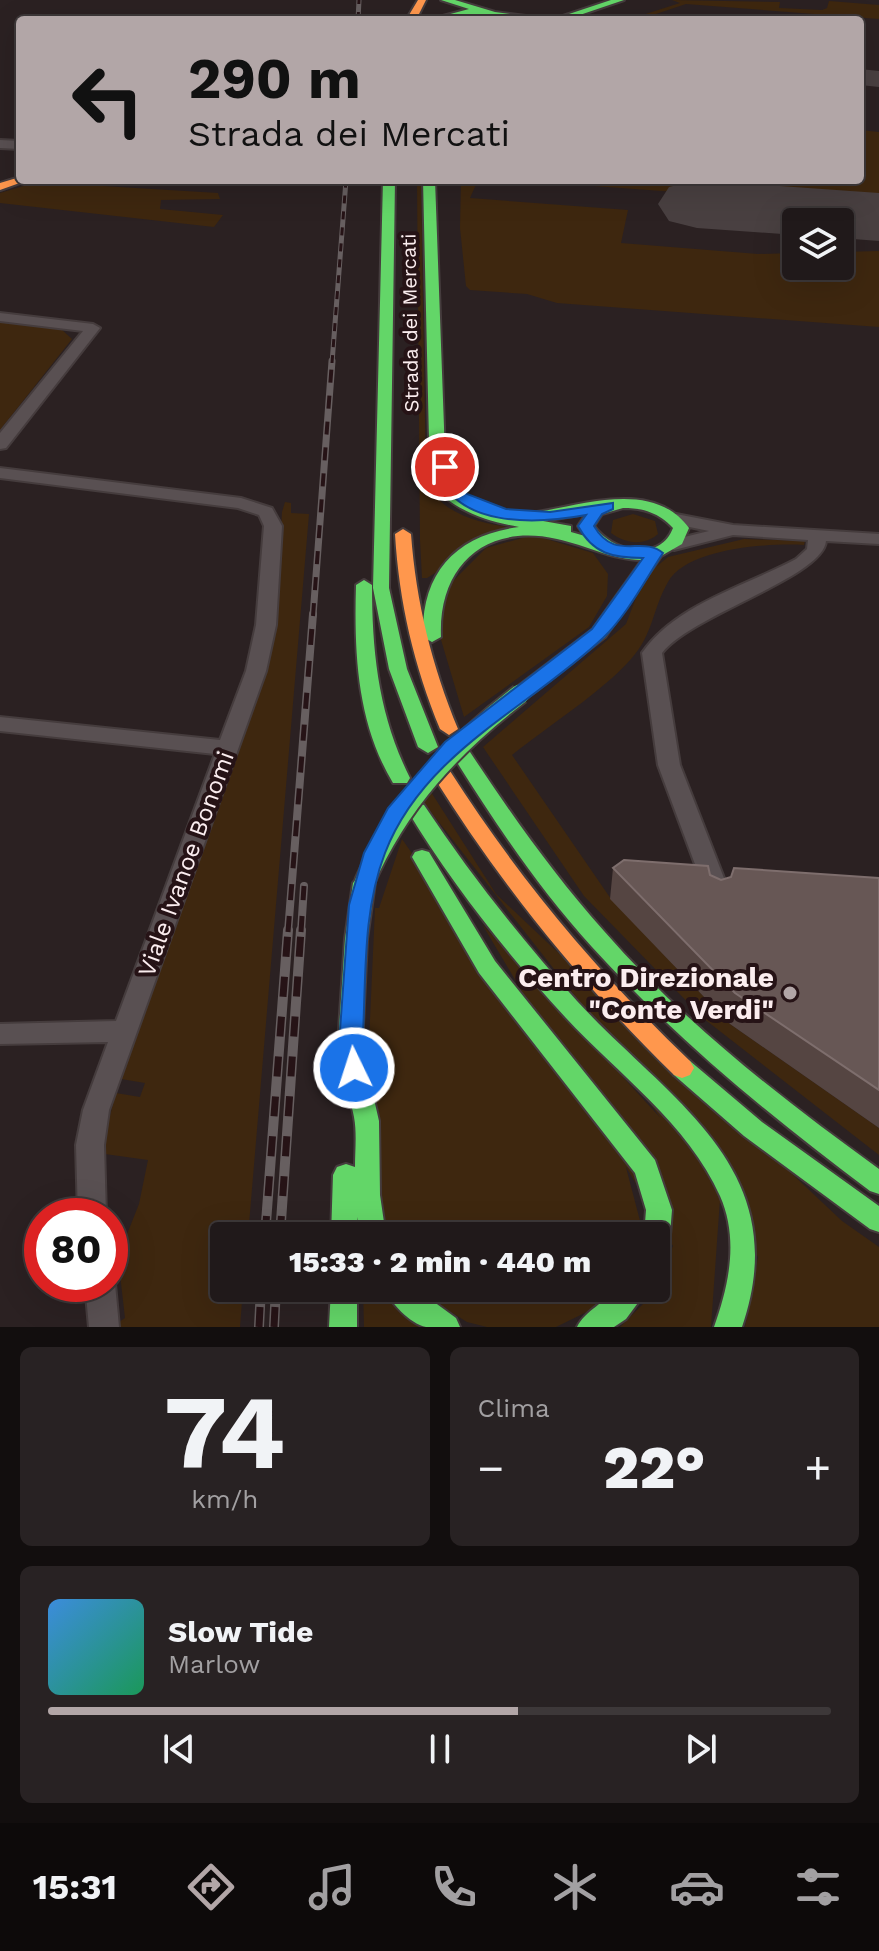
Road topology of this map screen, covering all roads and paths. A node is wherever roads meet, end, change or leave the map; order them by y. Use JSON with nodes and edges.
{"nodes":[{"id":1,"x":445,"y":0,"type":"edge"},
{"id":2,"x":620,"y":0,"type":"edge"},
{"id":3,"x":492,"y":13,"type":"junction"},
{"id":4,"x":447,"y":16,"type":"edge"},
{"id":5,"x":508,"y":16,"type":"edge"},
{"id":6,"x":568,"y":16,"type":"edge"},
{"id":7,"x":389,"y":184,"type":"edge"},
{"id":8,"x":406,"y":184,"type":"edge"},
{"id":9,"x":429,"y":184,"type":"edge"},
{"id":10,"x":436,"y":184,"type":"edge"},
{"id":11,"x":0,"y":317,"type":"edge"},
{"id":12,"x":404,"y":394,"type":"dead end"},
{"id":13,"x":0,"y":444,"type":"edge"},
{"id":14,"x":3,"y":472,"type":"edge"},
{"id":15,"x":381,"y":474,"type":"junction"},
{"id":16,"x":607,"y":506,"type":"junction"},
{"id":17,"x":676,"y":519,"type":"junction"},
{"id":18,"x":403,"y":521,"type":"dead end"},
{"id":19,"x":733,"y":530,"type":"junction"},
{"id":20,"x":817,"y":536,"type":"junction"},
{"id":21,"x":879,"y":539,"type":"edge"},
{"id":22,"x":674,"y":545,"type":"junction"},
{"id":23,"x":601,"y":546,"type":"junction"},
{"id":24,"x":655,"y":553,"type":"junction"},
{"id":25,"x":619,"y":599,"type":"junction"},
{"id":26,"x":0,"y":724,"type":"edge"},
{"id":27,"x":428,"y":747,"type":"dead end"},
{"id":28,"x":229,"y":748,"type":"junction"},
{"id":29,"x":463,"y":756,"type":"dead end"},
{"id":30,"x":443,"y":776,"type":"dead end"},
{"id":31,"x":396,"y":783,"type":"dead end"},
{"id":32,"x":417,"y":810,"type":"dead end"},
{"id":33,"x":407,"y":827,"type":"dead end"},
{"id":34,"x":717,"y":899,"type":"edge"},
{"id":35,"x":124,"y":1031,"type":"junction"},
{"id":36,"x":0,"y":1034,"type":"edge"},
{"id":37,"x":350,"y":1044,"type":"junction"},
{"id":38,"x":348,"y":1126,"type":"dead end"},
{"id":39,"x":347,"y":1156,"type":"dead end"},
{"id":40,"x":879,"y":1183,"type":"edge"},
{"id":41,"x":91,"y":1198,"type":"edge"},
{"id":42,"x":879,"y":1221,"type":"edge"},
{"id":43,"x":345,"y":1222,"type":"edge"},
{"id":44,"x":371,"y":1222,"type":"edge"},
{"id":45,"x":658,"y":1222,"type":"edge"},
{"id":46,"x":102,"y":1302,"type":"edge"},
{"id":47,"x":344,"y":1302,"type":"edge"},
{"id":48,"x":411,"y":1302,"type":"edge"},
{"id":49,"x":623,"y":1302,"type":"edge"},
{"id":50,"x":104,"y":1327,"type":"edge"},
{"id":51,"x":343,"y":1327,"type":"edge"},
{"id":52,"x":446,"y":1327,"type":"edge"},
{"id":53,"x":591,"y":1327,"type":"edge"},
{"id":54,"x":728,"y":1327,"type":"edge"}],
"edges":[{"from":1,"to":3,"type":"main road"},
{"from":2,"to":6,"type":"main road"},
{"from":3,"to":4,"type":"main road"},
{"from":3,"to":5,"type":"main road"},
{"from":7,"to":15,"type":"main road"},
{"from":8,"to":12,"type":"main road"},
{"from":9,"to":23,"type":"main road","name":"Strada dei Mercati"},
{"from":10,"to":16,"type":"main road","name":"Strada dei Mercati"},
{"from":11,"to":13,"type":"street"},
{"from":14,"to":28,"type":"street","name":"Viale Ivanoe Bonomi"},
{"from":15,"to":27,"type":"main road"},
{"from":15,"to":31,"type":"main road"},
{"from":16,"to":17,"type":"main road","name":"Strada dei Mercati"},
{"from":16,"to":23,"type":"main road"},
{"from":17,"to":19,"type":"street"},
{"from":17,"to":22,"type":"main road"},
{"from":18,"to":23,"type":"main road"},
{"from":19,"to":20,"type":"street"},
{"from":19,"to":22,"type":"street"},
{"from":20,"to":21,"type":"street"},
{"from":20,"to":34,"type":"street"},
{"from":22,"to":24,"type":"main road","name":"Strada dei Mercati"},
{"from":23,"to":24,"type":"main road","name":"Strada dei Mercati"},
{"from":23,"to":25,"type":"main road"},
{"from":24,"to":25,"type":"main road","name":"Strada dei Mercati"},
{"from":25,"to":37,"type":"main road","name":"Strada dei Mercati","bridge":true},
{"from":26,"to":28,"type":"street"},
{"from":28,"to":35,"type":"street","name":"Viale Ivanoe Bonomi"},
{"from":29,"to":40,"type":"main road"},
{"from":30,"to":42,"type":"main road"},
{"from":32,"to":54,"type":"main road"},
{"from":33,"to":45,"type":"main road"},
{"from":35,"to":36,"type":"street"},
{"from":35,"to":41,"type":"street","name":"Viale Ivanoe Bonomi"},
{"from":37,"to":38,"type":"main road","name":"Strada dei Mercati"},
{"from":37,"to":44,"type":"main road"},
{"from":39,"to":43,"type":"main road"},
{"from":46,"to":50,"type":"street"},
{"from":47,"to":51,"type":"main road"},
{"from":48,"to":52,"type":"main road"},
{"from":49,"to":53,"type":"main road"}]}
